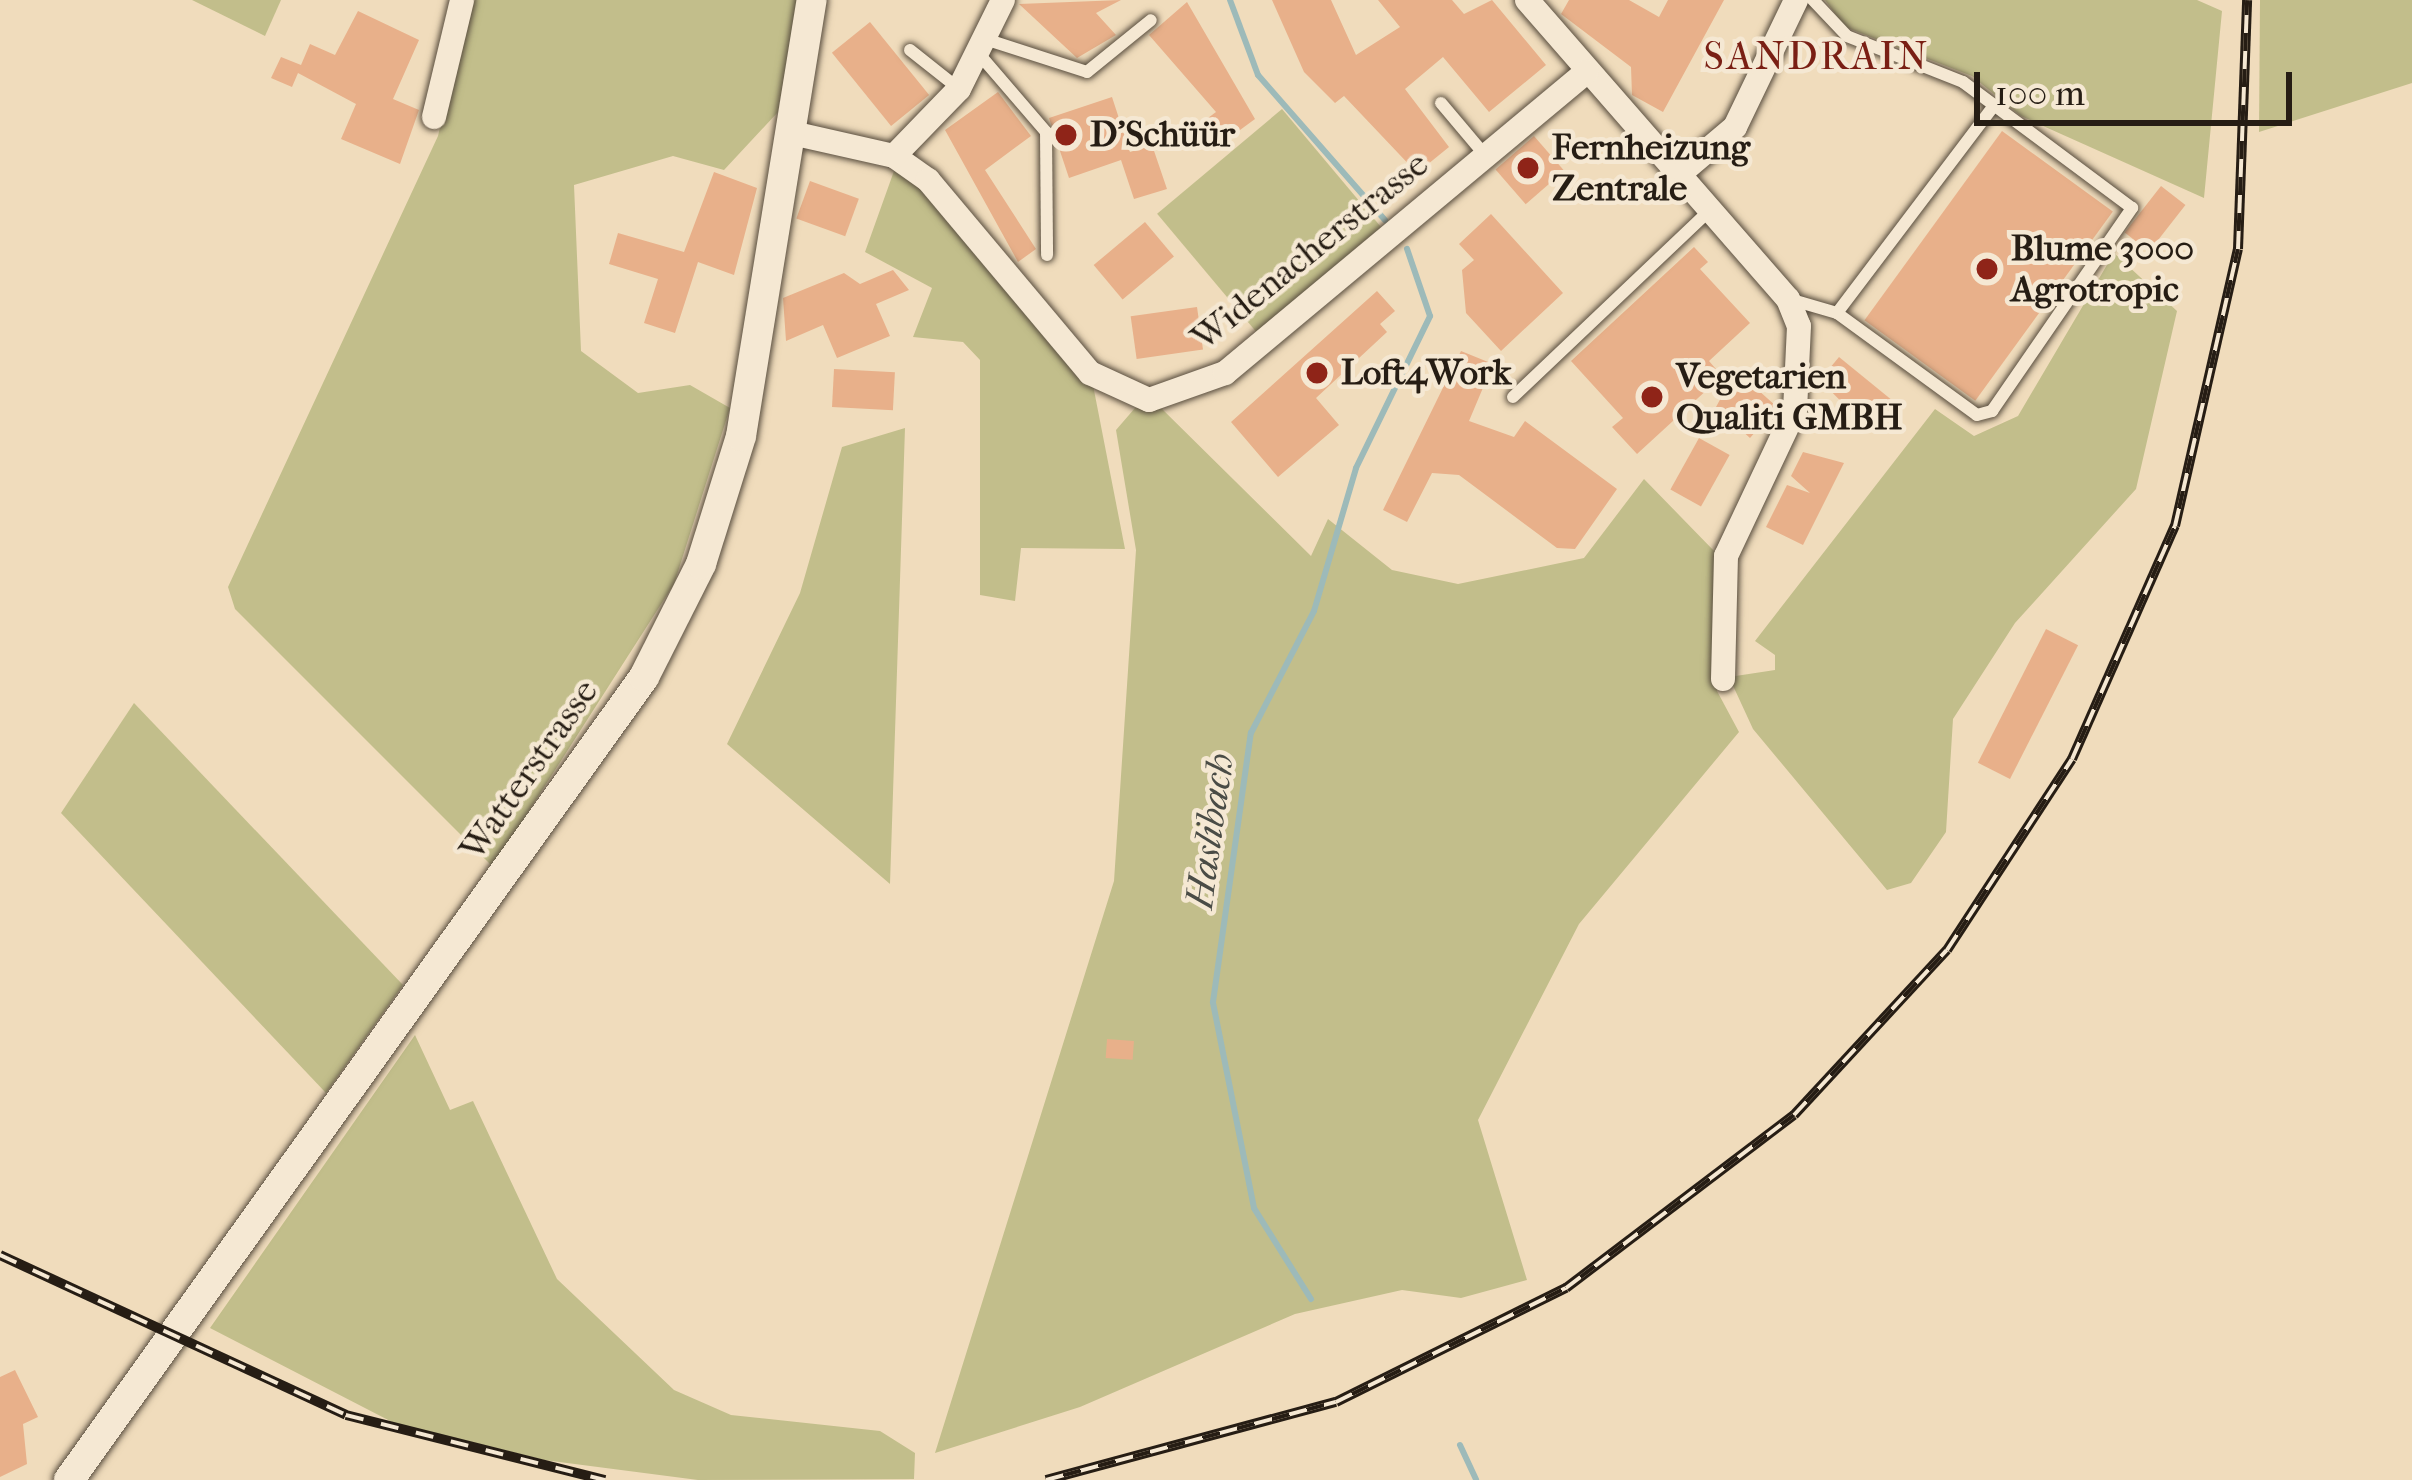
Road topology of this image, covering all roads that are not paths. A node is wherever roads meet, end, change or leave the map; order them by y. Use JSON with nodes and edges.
{"nodes":[{"id":1,"x":463,"y":0,"type":"edge"},
{"id":2,"x":812,"y":0,"type":"edge"},
{"id":3,"x":1003,"y":0,"type":"edge"},
{"id":4,"x":1527,"y":0,"type":"edge"},
{"id":5,"x":1796,"y":0,"type":"edge"},
{"id":6,"x":1814,"y":0,"type":"edge"},
{"id":7,"x":1151,"y":20,"type":"dead end"},
{"id":8,"x":982,"y":47,"type":"junction"},
{"id":9,"x":910,"y":50,"type":"dead end"},
{"id":10,"x":1586,"y":73,"type":"junction"},
{"id":11,"x":959,"y":89,"type":"junction"},
{"id":12,"x":1441,"y":103,"type":"dead end"},
{"id":13,"x":1992,"y":108,"type":"junction"},
{"id":14,"x":434,"y":117,"type":"dead end"},
{"id":15,"x":792,"y":133,"type":"junction"},
{"id":16,"x":1485,"y":155,"type":"junction"},
{"id":17,"x":894,"y":157,"type":"junction"},
{"id":18,"x":1677,"y":176,"type":"junction"},
{"id":19,"x":1707,"y":213,"type":"junction"},
{"id":20,"x":1047,"y":255,"type":"dead end"},
{"id":21,"x":1788,"y":299,"type":"junction"},
{"id":22,"x":1837,"y":313,"type":"junction"},
{"id":23,"x":1513,"y":397,"type":"dead end"},
{"id":24,"x":1723,"y":679,"type":"dead end"},
{"id":25,"x":69,"y":1480,"type":"edge"}],
"edges":[{"from":1,"to":14,"type":"street"},
{"from":2,"to":15,"type":"street","name":"Watterstrasse"},
{"from":3,"to":8,"type":"street"},
{"from":4,"to":10,"type":"street"},
{"from":5,"to":18,"type":"street"},
{"from":6,"to":13,"type":"lane"},
{"from":7,"to":8,"type":"lane"},
{"from":8,"to":11,"type":"street"},
{"from":8,"to":20,"type":"lane"},
{"from":9,"to":11,"type":"lane"},
{"from":10,"to":16,"type":"street","name":"Widenacherstrasse"},
{"from":10,"to":18,"type":"street"},
{"from":11,"to":17,"type":"street"},
{"from":12,"to":16,"type":"lane"},
{"from":13,"to":22,"type":"lane"},
{"from":13,"to":22,"type":"lane"},
{"from":15,"to":17,"type":"street","name":"Widenacherstrasse"},
{"from":15,"to":25,"type":"street","name":"Watterstrasse"},
{"from":16,"to":17,"type":"street","name":"Widenacherstrasse"},
{"from":18,"to":19,"type":"street"},
{"from":19,"to":21,"type":"street"},
{"from":19,"to":23,"type":"lane"},
{"from":21,"to":22,"type":"lane"},
{"from":21,"to":24,"type":"street"}]}
